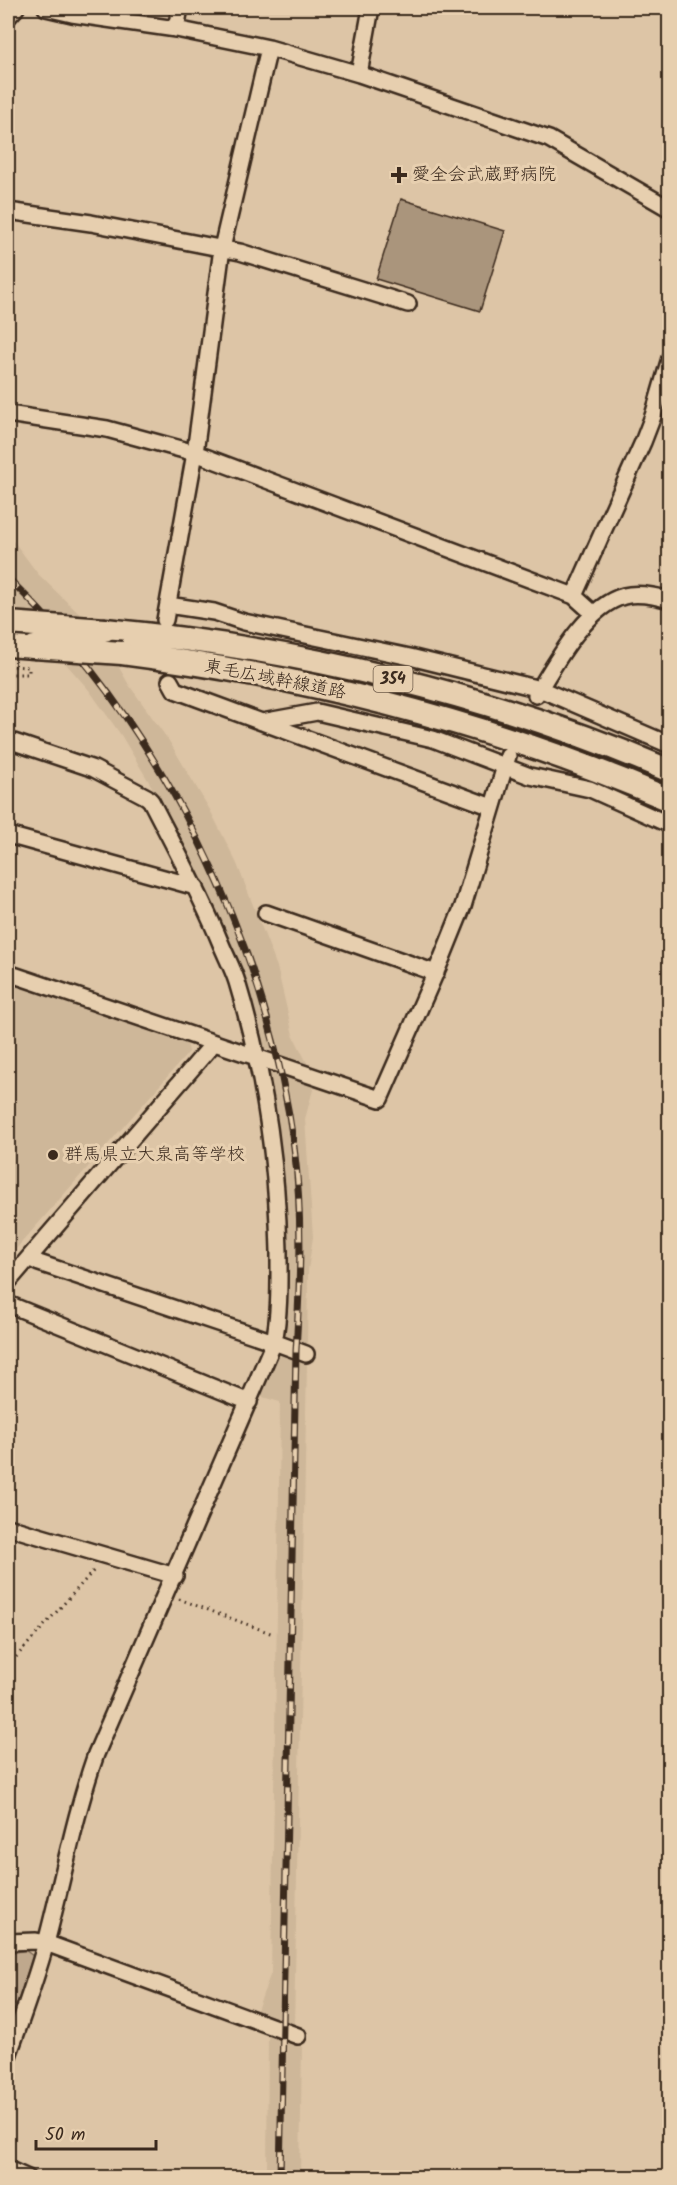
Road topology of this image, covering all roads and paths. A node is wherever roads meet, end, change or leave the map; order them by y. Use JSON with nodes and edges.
{"nodes":[{"id":1,"x":16,"y":8,"type":"edge"},
{"id":2,"x":46,"y":8,"type":"edge"},
{"id":3,"x":180,"y":8,"type":"edge"},
{"id":4,"x":371,"y":8,"type":"edge"},
{"id":5,"x":8,"y":16,"type":"edge"},
{"id":6,"x":176,"y":29,"type":"junction"},
{"id":7,"x":269,"y":48,"type":"junction"},
{"id":8,"x":359,"y":74,"type":"junction"},
{"id":9,"x":669,"y":209,"type":"edge"},
{"id":10,"x":8,"y":212,"type":"edge"},
{"id":11,"x":222,"y":248,"type":"junction"},
{"id":12,"x":408,"y":304,"type":"dead end"},
{"id":13,"x":669,"y":358,"type":"edge"},
{"id":14,"x":8,"y":414,"type":"edge"},
{"id":15,"x":195,"y":453,"type":"junction"},
{"id":16,"x":574,"y":596,"type":"junction"},
{"id":17,"x":669,"y":600,"type":"edge"},
{"id":18,"x":594,"y":614,"type":"junction"},
{"id":19,"x":8,"y":623,"type":"edge"},
{"id":20,"x":8,"y":645,"type":"edge"},
{"id":21,"x":8,"y":666,"type":"edge"},
{"id":22,"x":8,"y":674,"type":"edge"},
{"id":23,"x":170,"y":681,"type":"dead end"},
{"id":24,"x":538,"y":692,"type":"junction"},
{"id":25,"x":262,"y":722,"type":"junction"},
{"id":26,"x":8,"y":740,"type":"edge"},
{"id":27,"x":669,"y":745,"type":"edge"},
{"id":28,"x":506,"y":761,"type":"junction"},
{"id":29,"x":669,"y":771,"type":"edge"},
{"id":30,"x":669,"y":800,"type":"edge"},
{"id":31,"x":492,"y":807,"type":"junction"},
{"id":32,"x":669,"y":825,"type":"edge"},
{"id":33,"x":8,"y":835,"type":"edge"},
{"id":34,"x":196,"y":887,"type":"junction"},
{"id":35,"x":266,"y":913,"type":"dead end"},
{"id":36,"x":436,"y":973,"type":"junction"},
{"id":37,"x":8,"y":974,"type":"edge"},
{"id":38,"x":213,"y":1044,"type":"junction"},
{"id":39,"x":256,"y":1058,"type":"junction"},
{"id":40,"x":29,"y":1258,"type":"junction"},
{"id":41,"x":8,"y":1282,"type":"edge"},
{"id":42,"x":8,"y":1304,"type":"edge"},
{"id":43,"x":274,"y":1342,"type":"junction"},
{"id":44,"x":306,"y":1354,"type":"dead end"},
{"id":45,"x":249,"y":1402,"type":"junction"},
{"id":46,"x":8,"y":1527,"type":"edge"},
{"id":47,"x":107,"y":1556,"type":"junction"},
{"id":48,"x":175,"y":1576,"type":"junction"},
{"id":49,"x":167,"y":1594,"type":"junction"},
{"id":50,"x":273,"y":1634,"type":"dead end"},
{"id":51,"x":8,"y":1666,"type":"edge"},
{"id":52,"x":8,"y":1942,"type":"edge"},
{"id":53,"x":46,"y":1942,"type":"junction"},
{"id":54,"x":298,"y":2036,"type":"dead end"},
{"id":55,"x":8,"y":2056,"type":"edge"},
{"id":56,"x":8,"y":2169,"type":"edge"},
{"id":57,"x":28,"y":2178,"type":"edge"}],
"edges":[{"from":1,"to":5,"type":"street"},
{"from":2,"to":6,"type":"street"},
{"from":3,"to":6,"type":"street"},
{"from":4,"to":8,"type":"street"},
{"from":6,"to":7,"type":"street"},
{"from":7,"to":8,"type":"street"},
{"from":7,"to":11,"type":"street"},
{"from":8,"to":9,"type":"street"},
{"from":10,"to":11,"type":"street"},
{"from":11,"to":12,"type":"street"},
{"from":11,"to":15,"type":"street"},
{"from":13,"to":16,"type":"street"},
{"from":14,"to":15,"type":"street"},
{"from":15,"to":16,"type":"street"},
{"from":15,"to":24,"type":"street"},
{"from":16,"to":18,"type":"street"},
{"from":17,"to":18,"type":"street"},
{"from":18,"to":24,"type":"street"},
{"from":19,"to":29,"type":"highway","name":"東毛広域幹線道路","number":"354","bridge":true},
{"from":20,"to":30,"type":"highway","name":"東毛広域幹線道路","number":"354","bridge":true},
{"from":21,"to":22,"type":"path"},
{"from":23,"to":25,"type":"street"},
{"from":24,"to":27,"type":"street"},
{"from":25,"to":28,"type":"street"},
{"from":25,"to":31,"type":"street"},
{"from":26,"to":34,"type":"street"},
{"from":28,"to":31,"type":"street"},
{"from":28,"to":32,"type":"street"},
{"from":31,"to":36,"type":"street"},
{"from":33,"to":34,"type":"street"},
{"from":34,"to":39,"type":"street"},
{"from":35,"to":36,"type":"street"},
{"from":36,"to":39,"type":"street"},
{"from":37,"to":38,"type":"street"},
{"from":38,"to":39,"type":"street"},
{"from":38,"to":40,"type":"street"},
{"from":39,"to":43,"type":"street"},
{"from":40,"to":41,"type":"street"},
{"from":40,"to":43,"type":"street"},
{"from":42,"to":45,"type":"street"},
{"from":43,"to":44,"type":"street"},
{"from":43,"to":45,"type":"street"},
{"from":45,"to":48,"type":"street"},
{"from":46,"to":47,"type":"street"},
{"from":47,"to":48,"type":"street"},
{"from":47,"to":51,"type":"path"},
{"from":48,"to":49,"type":"street"},
{"from":49,"to":50,"type":"path"},
{"from":49,"to":53,"type":"street"},
{"from":52,"to":53,"type":"street"},
{"from":53,"to":54,"type":"street"},
{"from":53,"to":55,"type":"street"},
{"from":56,"to":57,"type":"street"}]}
